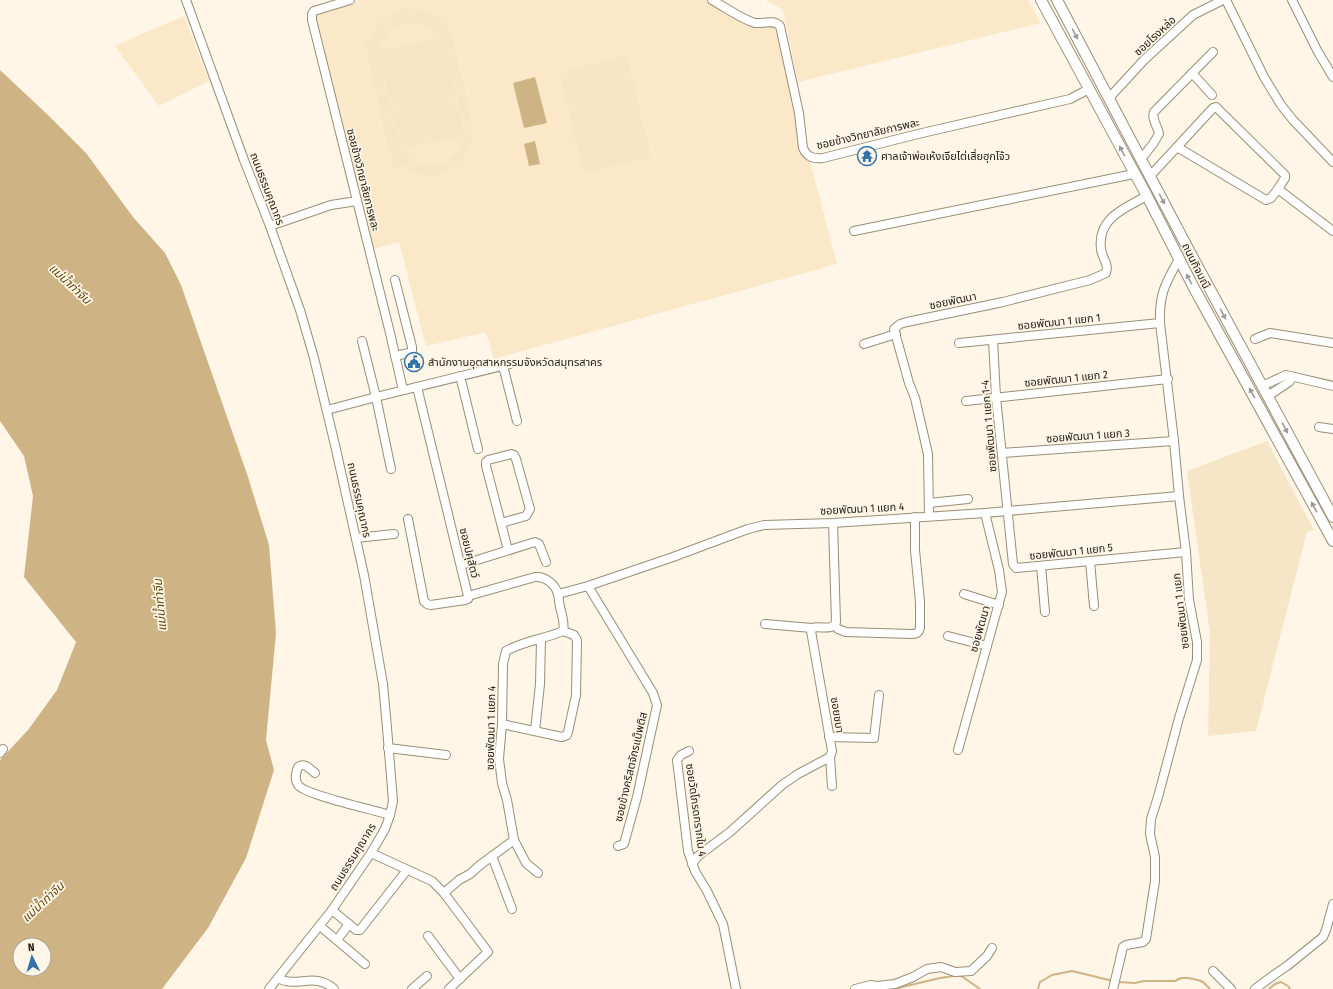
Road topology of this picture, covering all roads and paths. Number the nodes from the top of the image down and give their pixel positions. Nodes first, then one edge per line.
1 (186, 0) edge
2 (350, 0) edge
3 (712, 0) edge
4 (1041, 0) edge
5 (1057, 0) edge
6 (1224, 0) edge
7 (1292, 0) edge
8 (1213, 52) dead end
9 (1192, 73) junction
10 (1333, 77) edge
11 (1085, 92) junction
12 (1212, 95) dead end
13 (1109, 98) junction
14 (1177, 147) junction
15 (1141, 159) junction
16 (1333, 162) edge
17 (1134, 174) junction
18 (1150, 176) junction
19 (1278, 189) junction
20 (1147, 196) junction
21 (356, 201) junction
22 (270, 226) junction
23 (854, 231) dead end
24 (1333, 231) edge
25 (1179, 259) junction
26 (395, 280) dead end
27 (1160, 323) junction
28 (896, 334) junction
29 (1255, 339) dead end
30 (993, 340) junction
31 (362, 341) dead end
32 (959, 343) dead end
33 (1333, 343) edge
34 (864, 344) dead end
35 (395, 356) junction
36 (460, 376) junction
37 (1292, 377) junction
38 (1168, 379) junction
39 (1262, 386) junction
40 (1333, 386) edge
41 (416, 387) junction
42 (403, 390) junction
43 (1268, 396) junction
44 (376, 397) junction
45 (996, 397) junction
46 (966, 401) dead end
47 (327, 410) junction
48 (516, 421) dead end
49 (1319, 427) dead end
50 (1333, 429) edge
51 (1174, 441) junction
52 (478, 449) dead end
53 (1002, 453) junction
54 (391, 469) dead end
55 (1179, 496) junction
56 (968, 499) dead end
57 (929, 503) junction
58 (1008, 511) junction
59 (985, 513) junction
60 (929, 516) junction
61 (915, 517) junction
62 (1333, 517) edge
63 (408, 519) dead end
64 (833, 522) junction
65 (501, 523) junction
66 (394, 534) dead end
67 (356, 538) junction
68 (1333, 541) edge
69 (508, 550) junction
70 (1186, 552) junction
71 (1090, 561) junction
72 (546, 562) dead end
73 (461, 565) junction
74 (1041, 566) junction
75 (588, 586) junction
76 (558, 594) junction
77 (964, 594) dead end
78 (468, 596) junction
79 (999, 605) junction
80 (1094, 606) dead end
81 (1045, 612) dead end
82 (764, 624) dead end
83 (835, 626) junction
84 (812, 628) junction
85 (563, 631) junction
86 (948, 636) dead end
87 (541, 639) junction
88 (987, 646) junction
89 (879, 695) dead end
90 (502, 724) junction
91 (535, 731) junction
92 (829, 737) junction
93 (388, 748) junction
94 (958, 750) dead end
95 (689, 751) dead end
96 (446, 755) dead end
97 (830, 757) junction
98 (315, 773) dead end
99 (832, 786) dead end
100 (390, 814) junction
101 (514, 840) junction
102 (618, 846) dead end
103 (371, 853) junction
104 (492, 856) junction
105 (692, 863) junction
106 (407, 870) junction
107 (538, 873) dead end
108 (444, 893) junction
109 (1333, 904) edge
110 (512, 909) dead end
111 (332, 910) junction
112 (349, 924) junction
113 (320, 926) junction
114 (428, 936) dead end
115 (337, 940) junction
116 (992, 948) dead end
117 (365, 964) dead end
118 (1213, 971) dead end
119 (427, 976) dead end
120 (278, 978) junction
121 (460, 979) junction
122 (269, 989) edge
123 (334, 989) edge
124 (412, 989) edge
125 (449, 989) edge
126 (736, 989) edge
127 (855, 989) edge
128 (1113, 989) edge
129 (1231, 989) edge
130 (1255, 989) edge

1 - 22 street, ถนนธรรมคุณากร
2 - 21 street, ซอยข้างวิทยาลัยการพละ
3 - 11 street, ซอยข้างวิทยาลัยการพละ
4 - 11 main road, ถนนกิจมณี
5 -> 13 main road, ถนนกิจมณี
6 - 13 street, ซอยโรงหล่อ
6 - 16 street
7 - 10 street
8 - 9 street
9 - 12 street
9 - 15 street
17 -> 11 main road, ถนนกิจมณี
13 - 15 main road, ถนนกิจมณี
14 - 18 street
14 - 19 street
14 - 19 street
15 - 18 main road, ถนนกิจมณี
17 - 20 main road, ถนนกิจมณี
17 - 23 street
18 -> 39 main road, ถนนกิจมณี
19 - 24 street
20 - 25 main road, ถนนกิจมณี
20 - 28 street, ซอยพัฒนา
21 - 22 street
21 - 35 street, ซอยข้างวิทยาลัยการพละ
22 - 47 street, ถนนธรรมคุณากร
25 - 27 street, ซอยพัฒนา 1 แยก
68 -> 25 main road, ถนนกิจมณี
26 - 35 street
27 - 30 street, ซอยพัฒนา 1 แยก 1
27 - 38 street, ซอยพัฒนา 1 แยก
28 - 34 street
28 - 57 street
29 - 33 street
30 - 32 street, ซอยพัฒนา 1 แยก 1
30 - 45 street, ซอยพัฒนา 1 แยก 1-4
31 - 44 street
35 - 42 street, ซอยข้างวิทยาลัยการพละ
36 - 41 street
36 - 48 street
36 - 52 street
37 - 39 street
37 - 40 street
37 - 43 street
38 - 45 street, ซอยพัฒนา 1 แยก 2
38 - 51 street, ซอยพัฒนา 1 แยก
39 - 43 main road, ถนนกิจมณี
41 - 42 street
41 - 73 street, ซอยปศุสัตว์
42 - 44 street
43 -> 62 main road, ถนนกิจมณี
44 - 47 street
44 - 54 street
45 - 46 street, ซอยพัฒนา 1 แยก 2
45 - 53 street, ซอยพัฒนา 1 แยก 1-4
47 - 67 street, ถนนธรรมคุณากร
49 - 50 street
51 - 53 street, ซอยพัฒนา 1 แยก 3
51 - 55 street, ซอยพัฒนา 1 แยก
53 - 58 street, ซอยพัฒนา 1 แยก 1-4
55 - 58 street, ซอยพัฒนา 1 แยก 4
55 - 70 street, ซอยพัฒนา 1 แยก
56 - 57 street
57 - 60 street
58 - 59 street, ซอยพัฒนา 1 แยก 4
58 - 74 street, ซอยพัฒนา 1 แยก 5
59 - 60 street, ซอยพัฒนา 1 แยก 4
59 - 79 street, ซอยพัฒนา
60 - 61 street, ซอยพัฒนา 1 แยก 4
61 - 64 street, ซอยพัฒนา 1 แยก 4
61 - 83 street
63 - 78 street, ซอยปศุสัตว์
64 - 75 street, ซอยพัฒนา 1 แยก 4
64 - 83 street
65 - 65 street
65 - 69 street
66 - 67 street
67 - 93 street, ถนนธรรมคุณากร
69 - 72 street
69 - 73 street
70 - 71 street, ซอยพัฒนา 1 แยก 5
70 - 128 street, ซอยพัฒนา 1 แยก
71 - 74 street, ซอยพัฒนา 1 แยก 5
71 - 80 street
73 - 78 street, ซอยปศุสัตว์
74 - 81 street
75 - 76 street, ซอยพัฒนา 1 แยก 4
75 - 102 street, ซอยข้างคริสตจักรแบ็พติส
76 - 78 street
76 - 85 street
77 - 79 street
79 - 88 street, ซอยพัฒนา
82 - 84 street
83 - 84 street
84 - 92 street, ซอยชบา
85 - 87 street, ซอยพัฒนา 1 แยก 4
85 - 91 street
86 - 88 street
87 - 90 street, ซอยพัฒนา 1 แยก 4
87 - 91 street
88 - 94 street, ซอยพัฒนา
89 - 92 street
90 - 91 street
90 - 101 street, ซอยพัฒนา 1 แยก 4
92 - 97 street, ซอยชบา
93 - 96 street
93 - 100 street, ถนนธรรมคุณากร
95 - 105 street, ซอยวัดโกรดกรากใน 4
97 - 99 street, ซอยชบา
97 - 105 street
98 - 100 street
100 - 103 street, ถนนธรรมคุณากร
101 - 104 street
101 - 107 street, ซอยพัฒนา 1 แยก 4
103 - 106 street
103 - 111 street, ถนนธรรมคุณากร
104 - 108 street
104 - 110 street
105 - 126 street, ซอยวัดโกรดกรากใน 4
106 - 108 street
106 - 112 street
108 - 121 street
109 - 130 street
111 - 112 street
111 - 113 street, ถนนธรรมคุณากร
112 - 115 street
113 - 115 street
113 - 120 street, ถนนธรรมคุณากร
114 - 121 street
115 - 117 street
116 - 127 street
118 - 129 street
119 - 124 street
120 - 122 street, ถนนธรรมคุณากร
120 - 123 street
121 - 125 street

